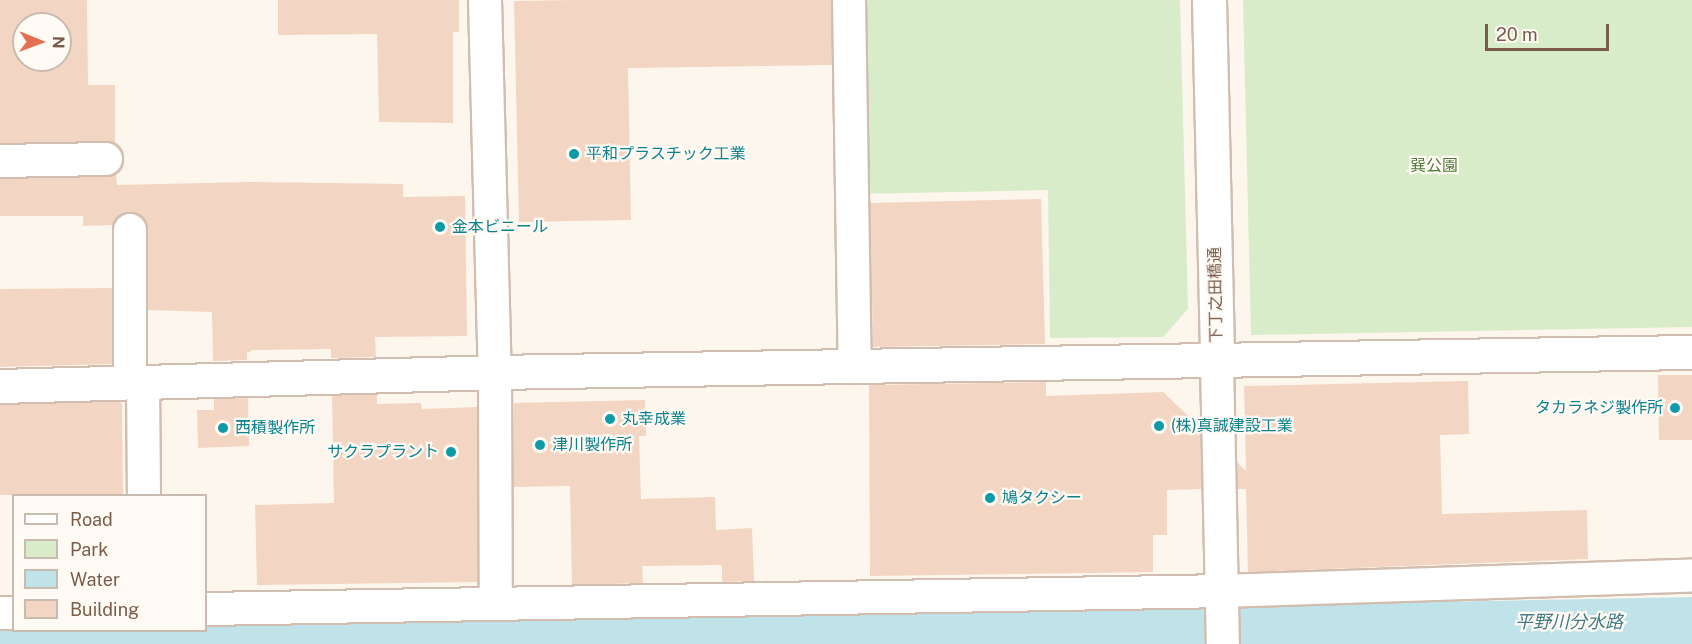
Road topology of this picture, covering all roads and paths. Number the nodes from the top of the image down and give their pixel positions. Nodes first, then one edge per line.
1 (485, 0) edge
2 (849, 0) edge
3 (1209, 0) edge
4 (106, 159) dead end
5 (0, 161) edge
6 (130, 230) dead end
7 (1692, 352) edge
8 (1217, 363) junction
9 (855, 367) junction
10 (495, 372) junction
11 (137, 382) junction
12 (0, 386) edge
13 (144, 494) edge
14 (1692, 575) edge
15 (1222, 591) junction
16 (496, 603) junction
17 (207, 609) edge
18 (1222, 644) edge

1 - 10 street
2 - 9 street
3 - 8 street, 下丁之田橋通
4 - 5 street
6 - 11 street
7 - 8 street
8 - 9 street
8 - 15 street, 下丁之田橋通
9 - 10 street
10 - 11 street
10 - 16 street
11 - 12 street
11 - 13 street
14 - 15 street
15 - 16 street
15 - 18 street, 下丁之田橋通
16 - 17 street

